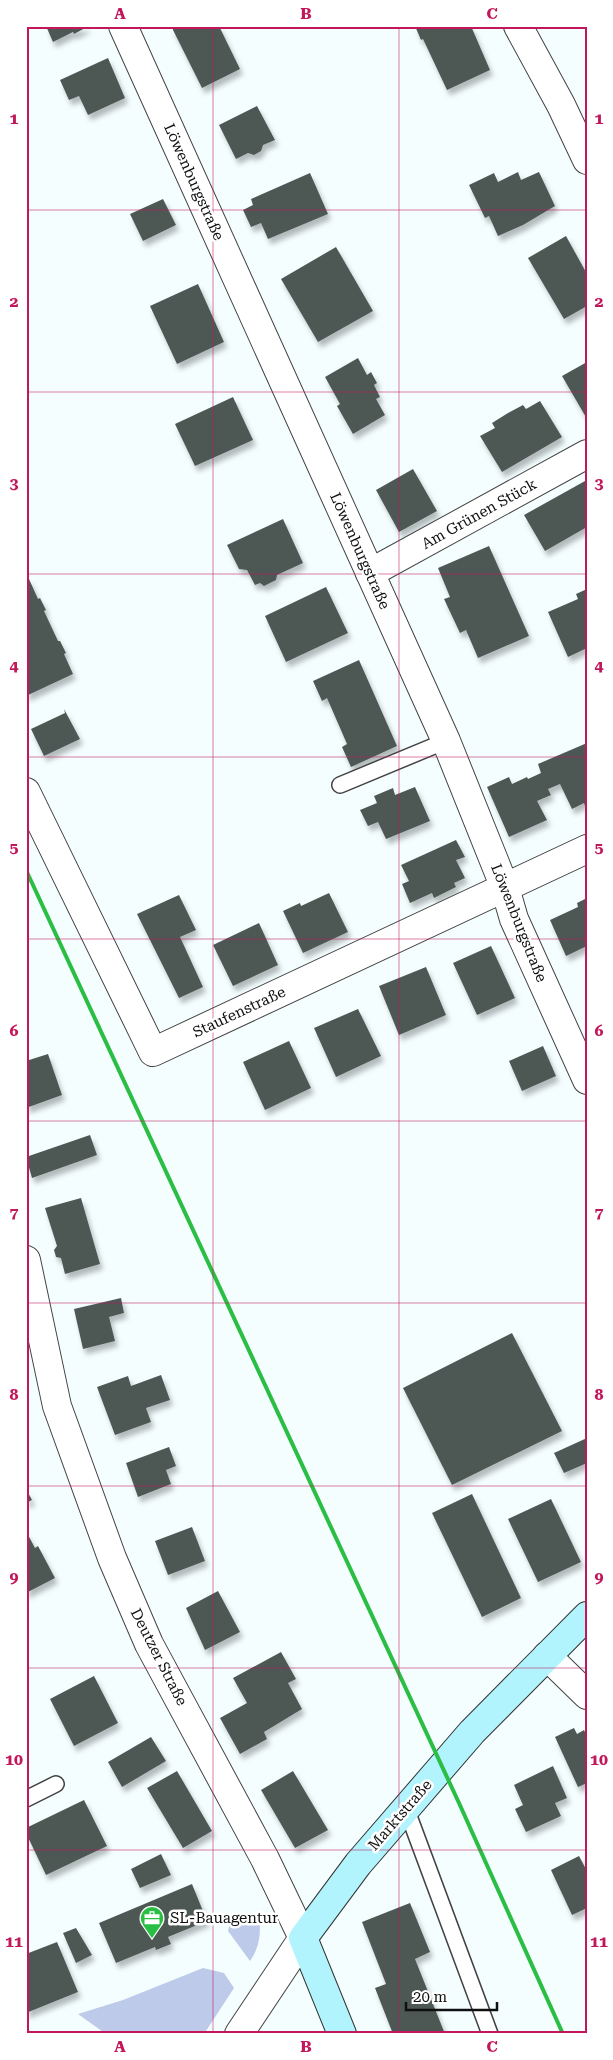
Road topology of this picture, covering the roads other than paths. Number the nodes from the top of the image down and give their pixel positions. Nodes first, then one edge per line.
1 (123, 26) edge
2 (518, 26) edge
3 (587, 160) edge
4 (587, 454) edge
5 (370, 573) junction
6 (446, 741) junction
7 (340, 785) dead end
8 (26, 792) edge
9 (587, 849) edge
10 (505, 888) junction
11 (587, 1080) edge
12 (26, 1260) edge
13 (587, 1616) edge
14 (547, 1656) junction
15 (587, 1695) edge
16 (56, 1784) dead end
17 (26, 1799) edge
18 (406, 1808) junction
19 (303, 1938) junction
20 (238, 2034) edge
21 (342, 2034) edge
22 (490, 2034) edge

1 - 5 street, Löwenburgstraße
2 - 3 street
4 - 5 street, Am Grünen Stück
5 - 6 street, Löwenburgstraße
6 - 7 lane
6 - 10 street, Löwenburgstraße
8 - 10 street, Staufenstraße
9 - 10 street, Staufenstraße
10 - 11 street, Löwenburgstraße
12 - 19 street, Deutzer Straße
13 - 14 main road, Marktstraße
14 - 15 street
14 - 18 main road, Marktstraße
16 - 17 lane
18 - 19 main road, Marktstraße
18 - 22 lane
19 - 20 street, Marktstraße
19 - 21 main road, Deutzer Straße

